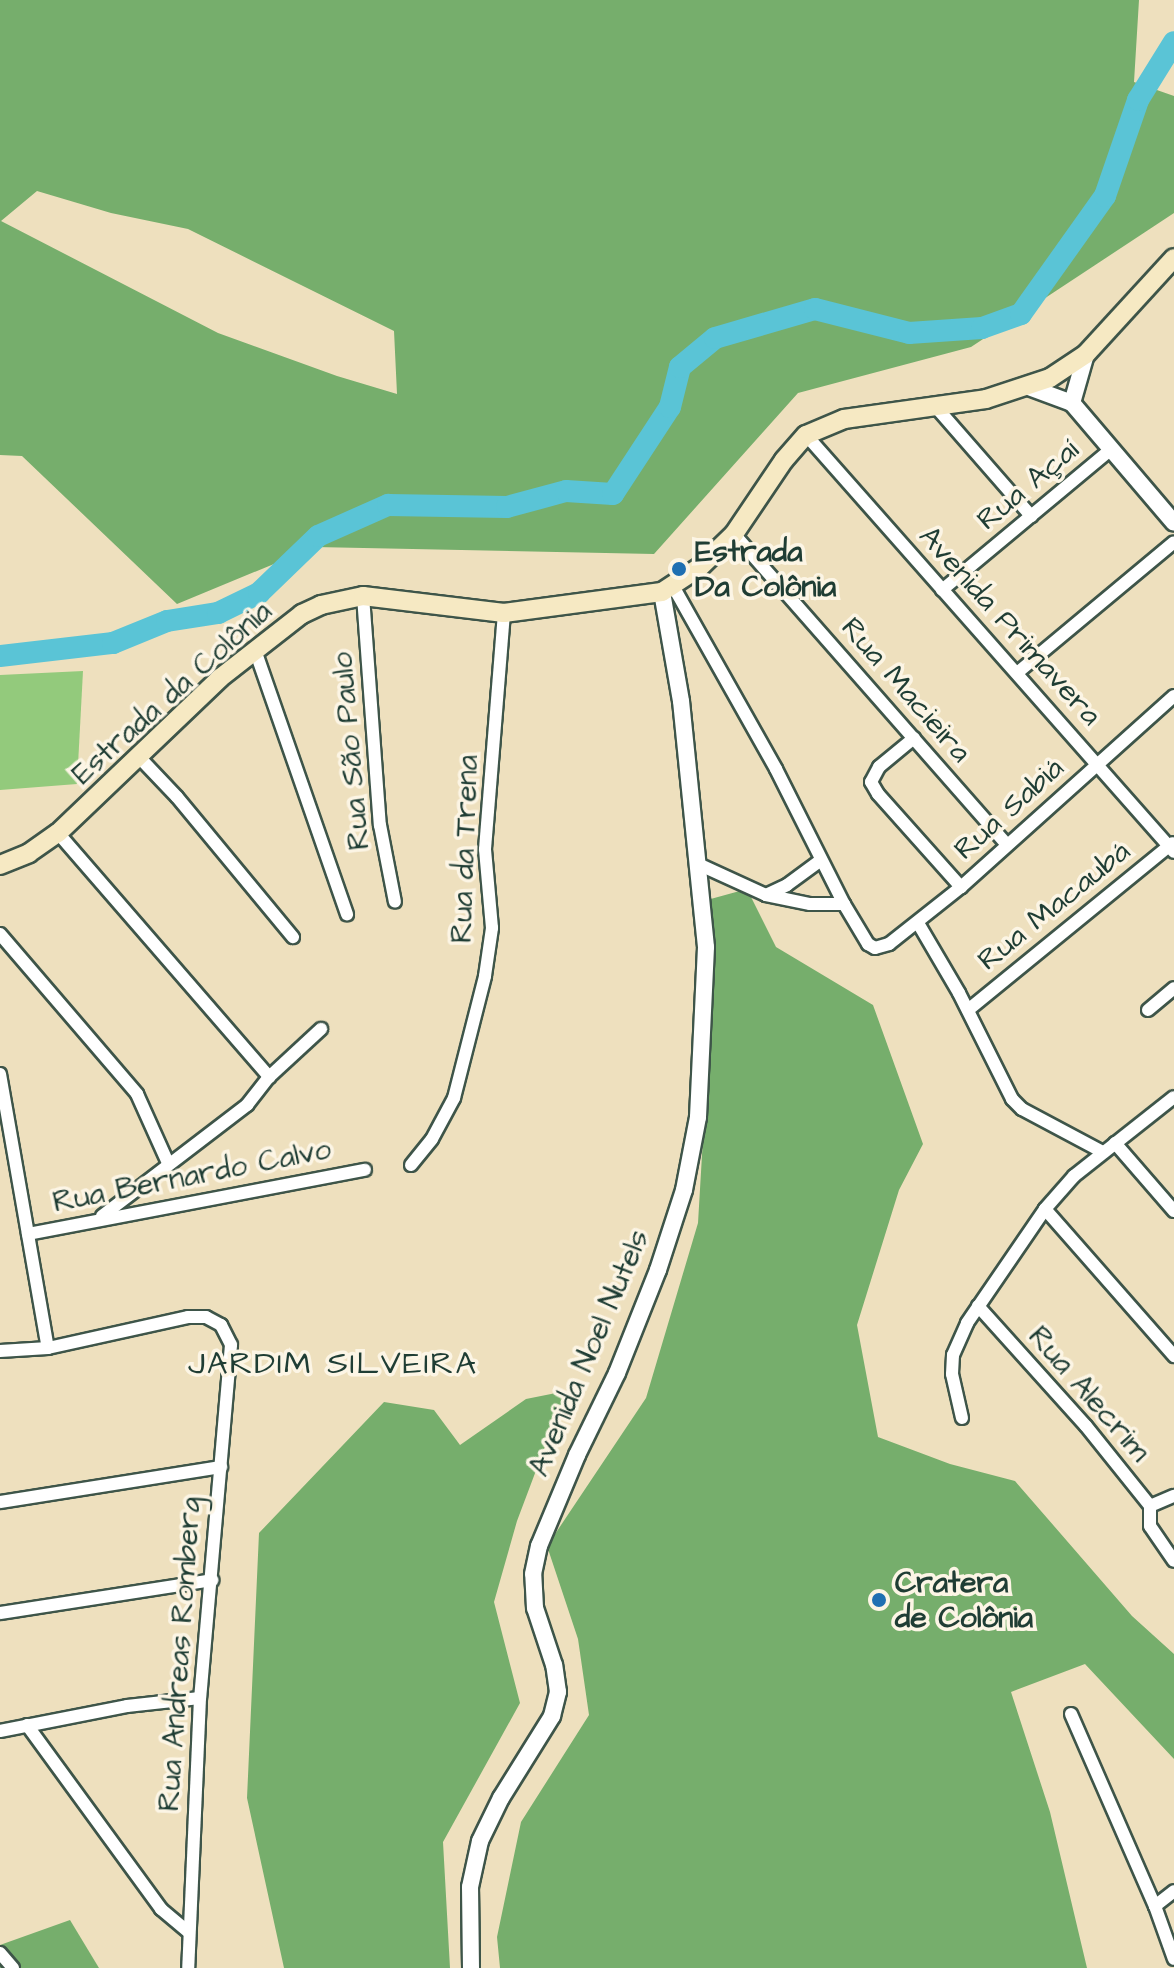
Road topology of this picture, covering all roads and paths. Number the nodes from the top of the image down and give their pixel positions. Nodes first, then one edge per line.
1 (1174, 258) edge
2 (1086, 354) junction
3 (1026, 386) junction
4 (1072, 403) junction
5 (936, 407) junction
6 (806, 435) junction
7 (1110, 450) junction
8 (1031, 516) junction
9 (1174, 523) edge
10 (734, 534) junction
11 (1174, 542) edge
12 (668, 589) junction
13 (942, 590) junction
14 (363, 596) junction
15 (504, 613) junction
16 (255, 650) junction
17 (1017, 673) junction
18 (1174, 696) edge
19 (914, 738) junction
20 (139, 757) junction
21 (1097, 764) junction
22 (58, 833) junction
23 (1006, 844) junction
24 (1172, 846) edge
25 (821, 860) junction
26 (698, 864) junction
27 (0, 865) edge
28 (961, 887) junction
29 (766, 895) junction
30 (395, 902) dead end
31 (844, 904) junction
32 (347, 914) dead end
33 (918, 923) junction
34 (0, 934) edge
35 (293, 937) dead end
36 (1174, 988) edge
37 (968, 1010) junction
38 (1148, 1010) dead end
39 (321, 1029) dead end
40 (0, 1074) edge
41 (269, 1077) junction
42 (1174, 1097) edge
43 (1115, 1143) junction
44 (1103, 1152) junction
45 (168, 1163) junction
46 (411, 1165) dead end
47 (365, 1170) dead end
48 (1045, 1209) junction
49 (1174, 1211) edge
50 (99, 1218) junction
51 (28, 1234) junction
52 (978, 1306) junction
53 (48, 1348) junction
54 (0, 1351) edge
55 (1174, 1356) edge
56 (962, 1418) dead end
57 (221, 1467) junction
58 (1174, 1496) edge
59 (0, 1502) edge
60 (1150, 1506) junction
61 (1174, 1561) edge
62 (212, 1580) junction
63 (0, 1613) edge
64 (200, 1698) junction
65 (1071, 1714) dead end
66 (27, 1725) junction
67 (0, 1731) edge
68 (1174, 1891) edge
69 (1155, 1906) junction
70 (188, 1932) junction
71 (0, 1953) edge
72 (1174, 1959) edge
73 (13, 1968) edge
74 (188, 1968) edge
75 (471, 1968) edge

1 - 2 main road, Estrada da Colônia
2 - 3 main road, Estrada da Colônia
2 - 4 street
3 - 4 street
3 - 5 main road, Estrada da Colônia
4 - 7 street
5 - 6 main road, Estrada da Colônia
5 - 8 street
6 - 10 main road, Estrada da Colônia
6 - 13 street, Avenida Primavera
7 - 8 street, Rua Açaí
7 - 9 street
8 - 13 street, Rua Açaí
10 - 12 main road, Estrada da Colônia
10 - 19 street, Rua Macieira
11 - 17 street
12 - 15 main road, Estrada da Colônia
12 - 25 street
12 - 26 street, Avenida Noel Nutels
13 - 17 street, Avenida Primavera
14 - 15 main road, Estrada da Colônia
14 - 16 main road, Estrada da Colônia
14 - 30 street, Rua São Paulo
15 - 46 street, Rua da Trena
16 - 20 main road, Estrada da Colônia
16 - 32 street
17 - 21 street, Avenida Primavera
18 - 21 street, Rua Sabiá
19 - 23 street, Rua Macieira
19 - 28 street
20 - 22 main road, Estrada da Colônia
20 - 35 street
21 - 23 street, Rua Sabiá
21 - 24 street, Avenida Primavera
22 - 27 main road, Estrada da Colônia
22 - 41 street
23 - 28 street, Rua Sabiá
24 - 37 street, Rua Macaubá
25 - 29 street
25 - 31 street
26 - 29 street
26 - 75 street, Avenida Noel Nutels
28 - 33 street, Rua Sabiá
29 - 31 street
31 - 33 street, Rua Sabiá
33 - 37 street
34 - 45 street
36 - 38 street
37 - 44 street
39 - 41 street
40 - 51 street
41 - 45 street
42 - 43 street
43 - 44 street
43 - 49 street
44 - 48 street
45 - 50 street
47 - 50 street, Rua Bernardo Calvo
48 - 52 street
48 - 55 street
50 - 51 street, Rua Bernardo Calvo
51 - 53 street
52 - 56 street
52 - 60 street, Rua Alecrim
53 - 54 street
53 - 57 street, Rua Andreas Romberg
57 - 59 street
57 - 62 street, Rua Andreas Romberg
58 - 60 street
60 - 61 street, Rua Alecrim
62 - 63 street
62 - 64 street, Rua Andreas Romberg
64 - 66 street
64 - 70 street, Rua Andreas Romberg
65 - 69 street
66 - 67 street
66 - 70 street
68 - 69 street
69 - 72 street
70 - 74 street, Rua Andreas Romberg
71 - 73 street

